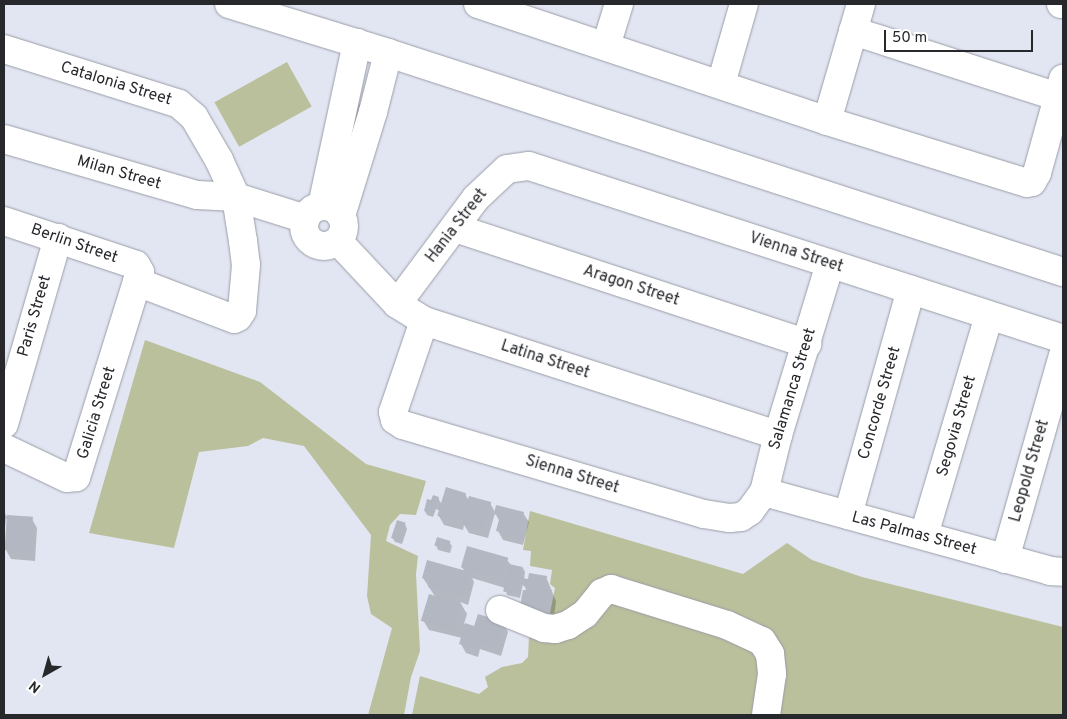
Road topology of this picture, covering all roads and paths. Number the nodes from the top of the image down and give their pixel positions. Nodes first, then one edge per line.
1 (229, 4) edge
2 (619, 4) edge
3 (744, 4) edge
4 (860, 4) edge
5 (490, 6) edge
6 (853, 31) junction
7 (357, 43) junction
8 (606, 46) junction
9 (4, 49) edge
10 (388, 53) junction
11 (349, 80) junction
12 (721, 84) junction
13 (379, 88) junction
14 (1061, 88) edge
15 (827, 120) junction
16 (340, 127) junction
17 (366, 133) junction
18 (4, 139) edge
19 (528, 166) joint
20 (236, 197) junction
21 (4, 221) edge
22 (327, 221) junction
23 (455, 228) junction
24 (58, 238) junction
25 (830, 264) junction
26 (1063, 272) edge
27 (139, 277) junction
28 (911, 290) junction
29 (397, 304) junction
30 (989, 316) junction
31 (238, 317) joint
32 (424, 321) junction
33 (1063, 339) edge
34 (807, 344) junction
35 (1063, 355) edge
36 (4, 424) edge
37 (778, 435) junction
38 (4, 448) edge
39 (757, 502) junction
40 (848, 516) junction
41 (924, 535) junction
42 (1004, 559) junction
43 (1063, 572) edge
44 (500, 610) dead end
45 (766, 715) edge

1 - 7 street
2 - 8 street
3 - 12 street
4 - 6 street
5 - 8 street
6 - 14 street
6 - 15 street
7 - 10 street
7 - 11 street
8 - 12 street
9 - 20 street, Catalonia Street
10 - 13 street
10 - 26 street
11 - 13 street
11 - 16 street
12 - 15 street
13 - 17 street
14 - 15 street
16 - 17 street
16 - 22 street
17 - 22 street
18 - 20 street, Milan Street
19 - 23 street, Hania Street
19 - 25 street, Vienna Street
20 - 22 street, Milan Street
20 - 31 street, Catalonia Street
21 - 24 street, Berlin Street
22 - 29 street, Latina Street
23 - 29 street, Hania Street
23 - 34 street, Aragon Street
24 - 27 street, Berlin Street
24 - 36 street, Paris Street
25 - 28 street, Vienna Street
25 - 34 street, Salamanca Street
27 - 31 street, Berlin Street
27 - 38 street, Galicia Street
28 - 30 street, Vienna Street
28 - 40 street, Concorde Street
29 - 32 street, Latina Street
30 - 33 street, Vienna Street
30 - 41 street, Segovia Street
32 - 37 street, Latina Street
32 - 39 street, Sienna Street
34 - 37 street, Salamanca Street
35 - 42 street, Leopold Street
37 - 39 street, Salamanca Street
39 - 40 street, Las Palmas Street
40 - 41 street, Las Palmas Street
41 - 42 street, Las Palmas Street
42 - 43 street, Las Palmas Street
44 - 45 street

